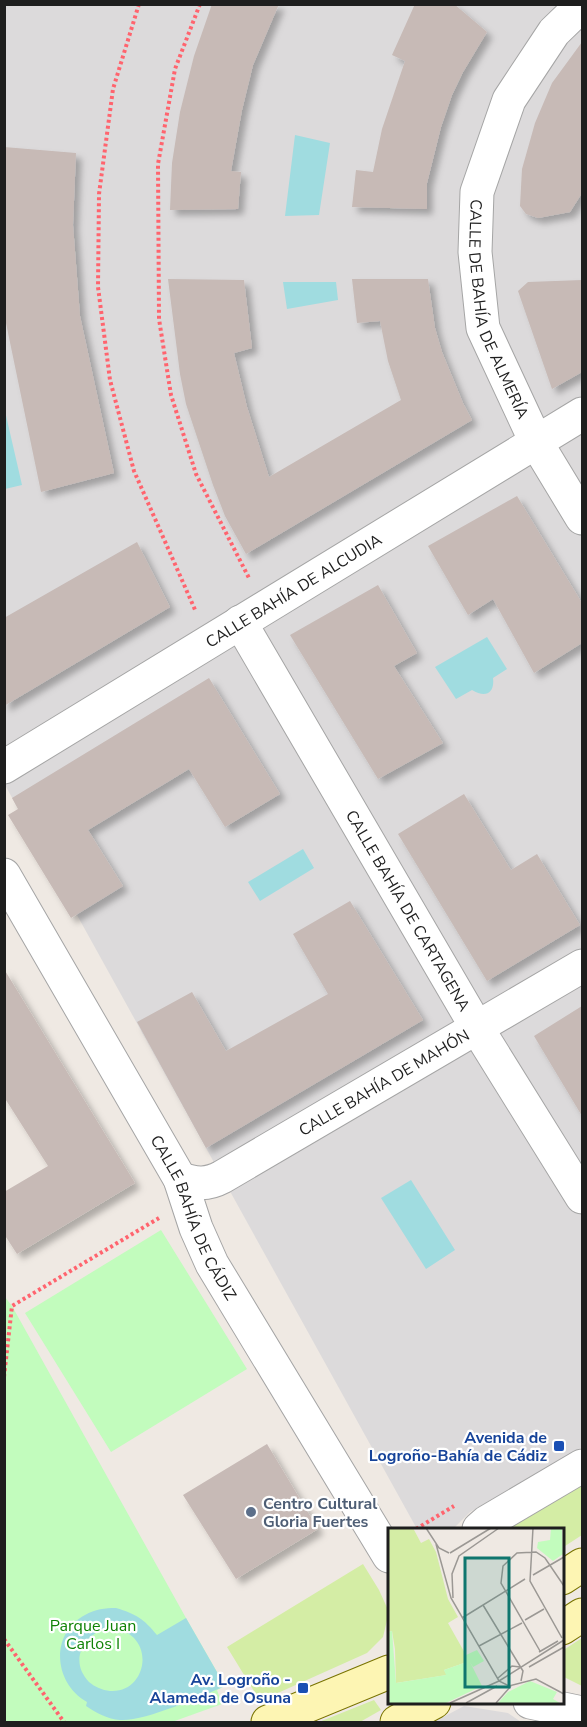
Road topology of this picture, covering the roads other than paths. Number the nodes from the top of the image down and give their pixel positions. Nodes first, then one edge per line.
1 (582, 5) edge
2 (582, 414) edge
3 (536, 442) junction
4 (582, 518) edge
5 (240, 622) junction
6 (4, 767) edge
7 (4, 875) edge
8 (582, 966) edge
9 (477, 1028) junction
10 (184, 1190) junction
11 (582, 1197) edge
12 (582, 1466) edge
13 (481, 1528) edge
14 (388, 1554) edge
15 (582, 1565) edge
16 (563, 1577) edge
17 (582, 1615) edge
18 (563, 1627) edge
19 (388, 1672) edge
20 (430, 1703) edge
21 (539, 1703) edge
22 (582, 1713) edge
23 (268, 1722) edge
24 (397, 1722) edge

1 - 3 street, CALLE DE BAHÍA DE ALMERÍA
2 - 3 street, CALLE BAHÍA DE ALCUDIA
3 - 4 street, CALLE DE BAHÍA DE ALMERÍA
3 - 5 street, CALLE BAHÍA DE ALCUDIA
5 - 6 street, CALLE BAHÍA DE ALCUDIA
5 - 9 street, CALLE BAHÍA DE CARTAGENA
7 - 10 street, CALLE BAHÍA DE CÁDIZ
8 - 9 street, CALLE BAHÍA DE MAHÓN
9 - 10 street, CALLE BAHÍA DE MAHÓN
9 - 11 street, CALLE BAHÍA DE CARTAGENA
10 - 14 street, CALLE BAHÍA DE CÁDIZ
12 - 13 street
15 - 16 main road
17 - 18 main road
19 - 23 main road
20 - 24 main road
21 - 22 street

